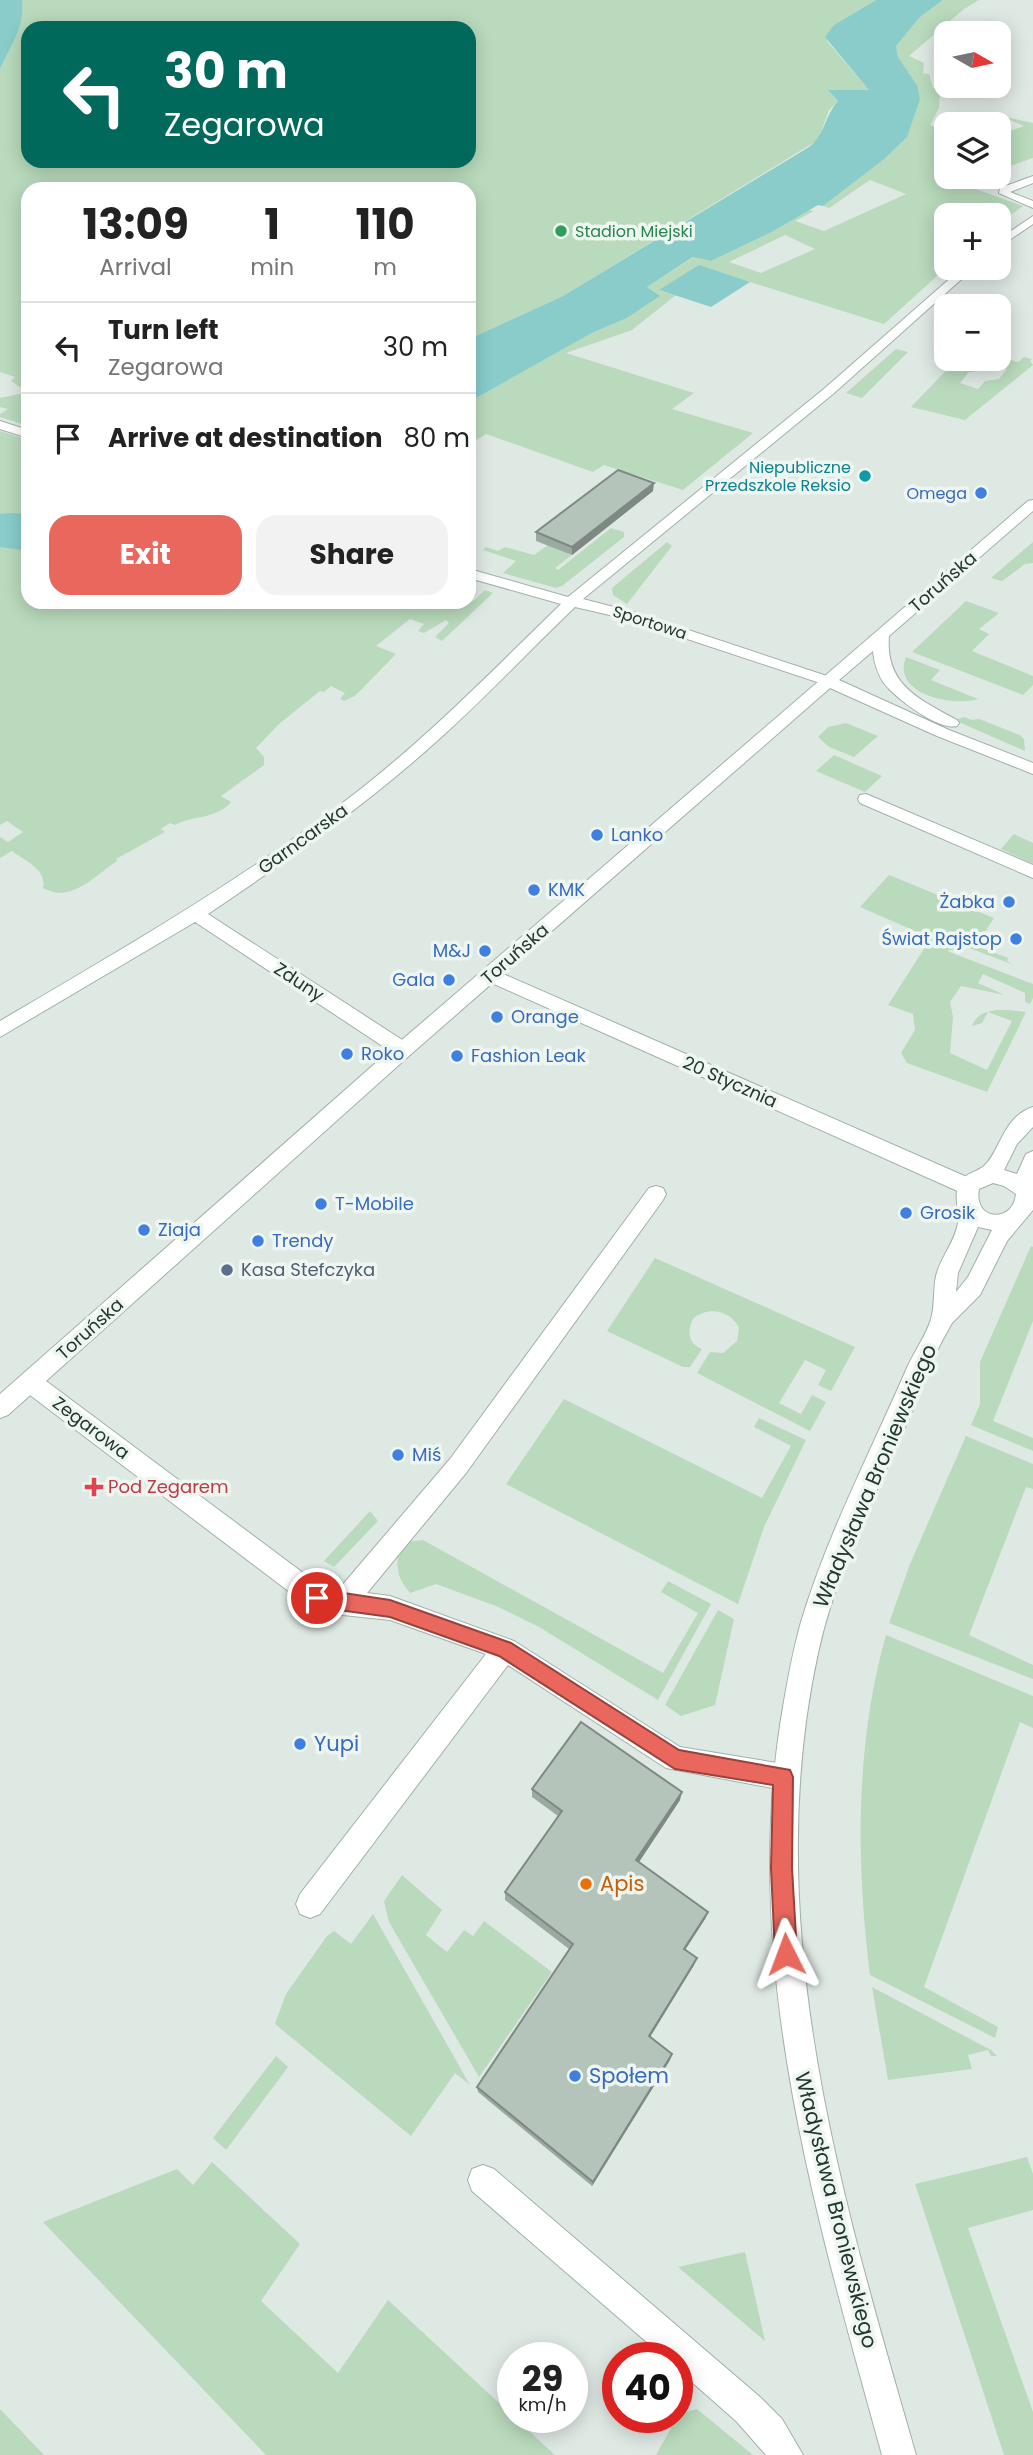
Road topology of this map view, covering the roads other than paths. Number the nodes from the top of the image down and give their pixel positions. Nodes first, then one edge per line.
1 (1033, 179) edge
2 (1033, 205) edge
3 (1033, 219) edge
4 (1011, 235) edge
5 (954, 280) edge
6 (0, 425) edge
7 (21, 432) edge
8 (1033, 503) edge
9 (476, 575) edge
10 (572, 602) junction
11 (882, 635) junction
12 (828, 681) junction
13 (1033, 768) edge
14 (866, 799) dead end
15 (1033, 872) edge
16 (195, 914) junction
17 (492, 975) junction
18 (0, 1030) edge
19 (403, 1051) junction
20 (1033, 1114) edge
21 (1033, 1159) edge
22 (973, 1190) junction
23 (656, 1194) dead end
24 (1024, 1210) edge
25 (942, 1321) junction
26 (30, 1382) junction
27 (0, 1408) edge
28 (343, 1604) junction
29 (505, 1649) junction
30 (783, 1777) junction
31 (310, 1904) dead end
32 (483, 2180) dead end
33 (786, 2455) edge
34 (899, 2455) edge

1 - 2 street
3 - 4 street
5 - 10 street, Garncarska
6 - 7 street
8 - 11 street, Toruńska
9 - 10 street, Sportowa
10 - 12 street, Sportowa
10 - 16 street, Garncarska
11 - 12 street, Toruńska
11 - 13 street
12 - 13 street
12 - 17 street, Toruńska
14 - 15 street
16 - 18 street, Garncarska
16 - 19 street, Zduny
17 - 19 street, Toruńska
17 - 22 street, 20 Stycznia
19 - 26 street, Toruńska
20 - 22 street, Władysława Broniewskiego
21 - 24 street, Władysława Broniewskiego
22 - 24 street
22 - 24 street
22 - 25 street, Władysława Broniewskiego
23 - 28 street
24 - 25 street, Władysława Broniewskiego
25 - 30 street, Władysława Broniewskiego
26 - 27 street, Toruńska
26 - 28 street, Zegarowa
28 - 29 street, Zegarowa
29 - 30 street, Zegarowa
29 - 31 street
30 - 34 street, Władysława Broniewskiego
32 - 33 street

